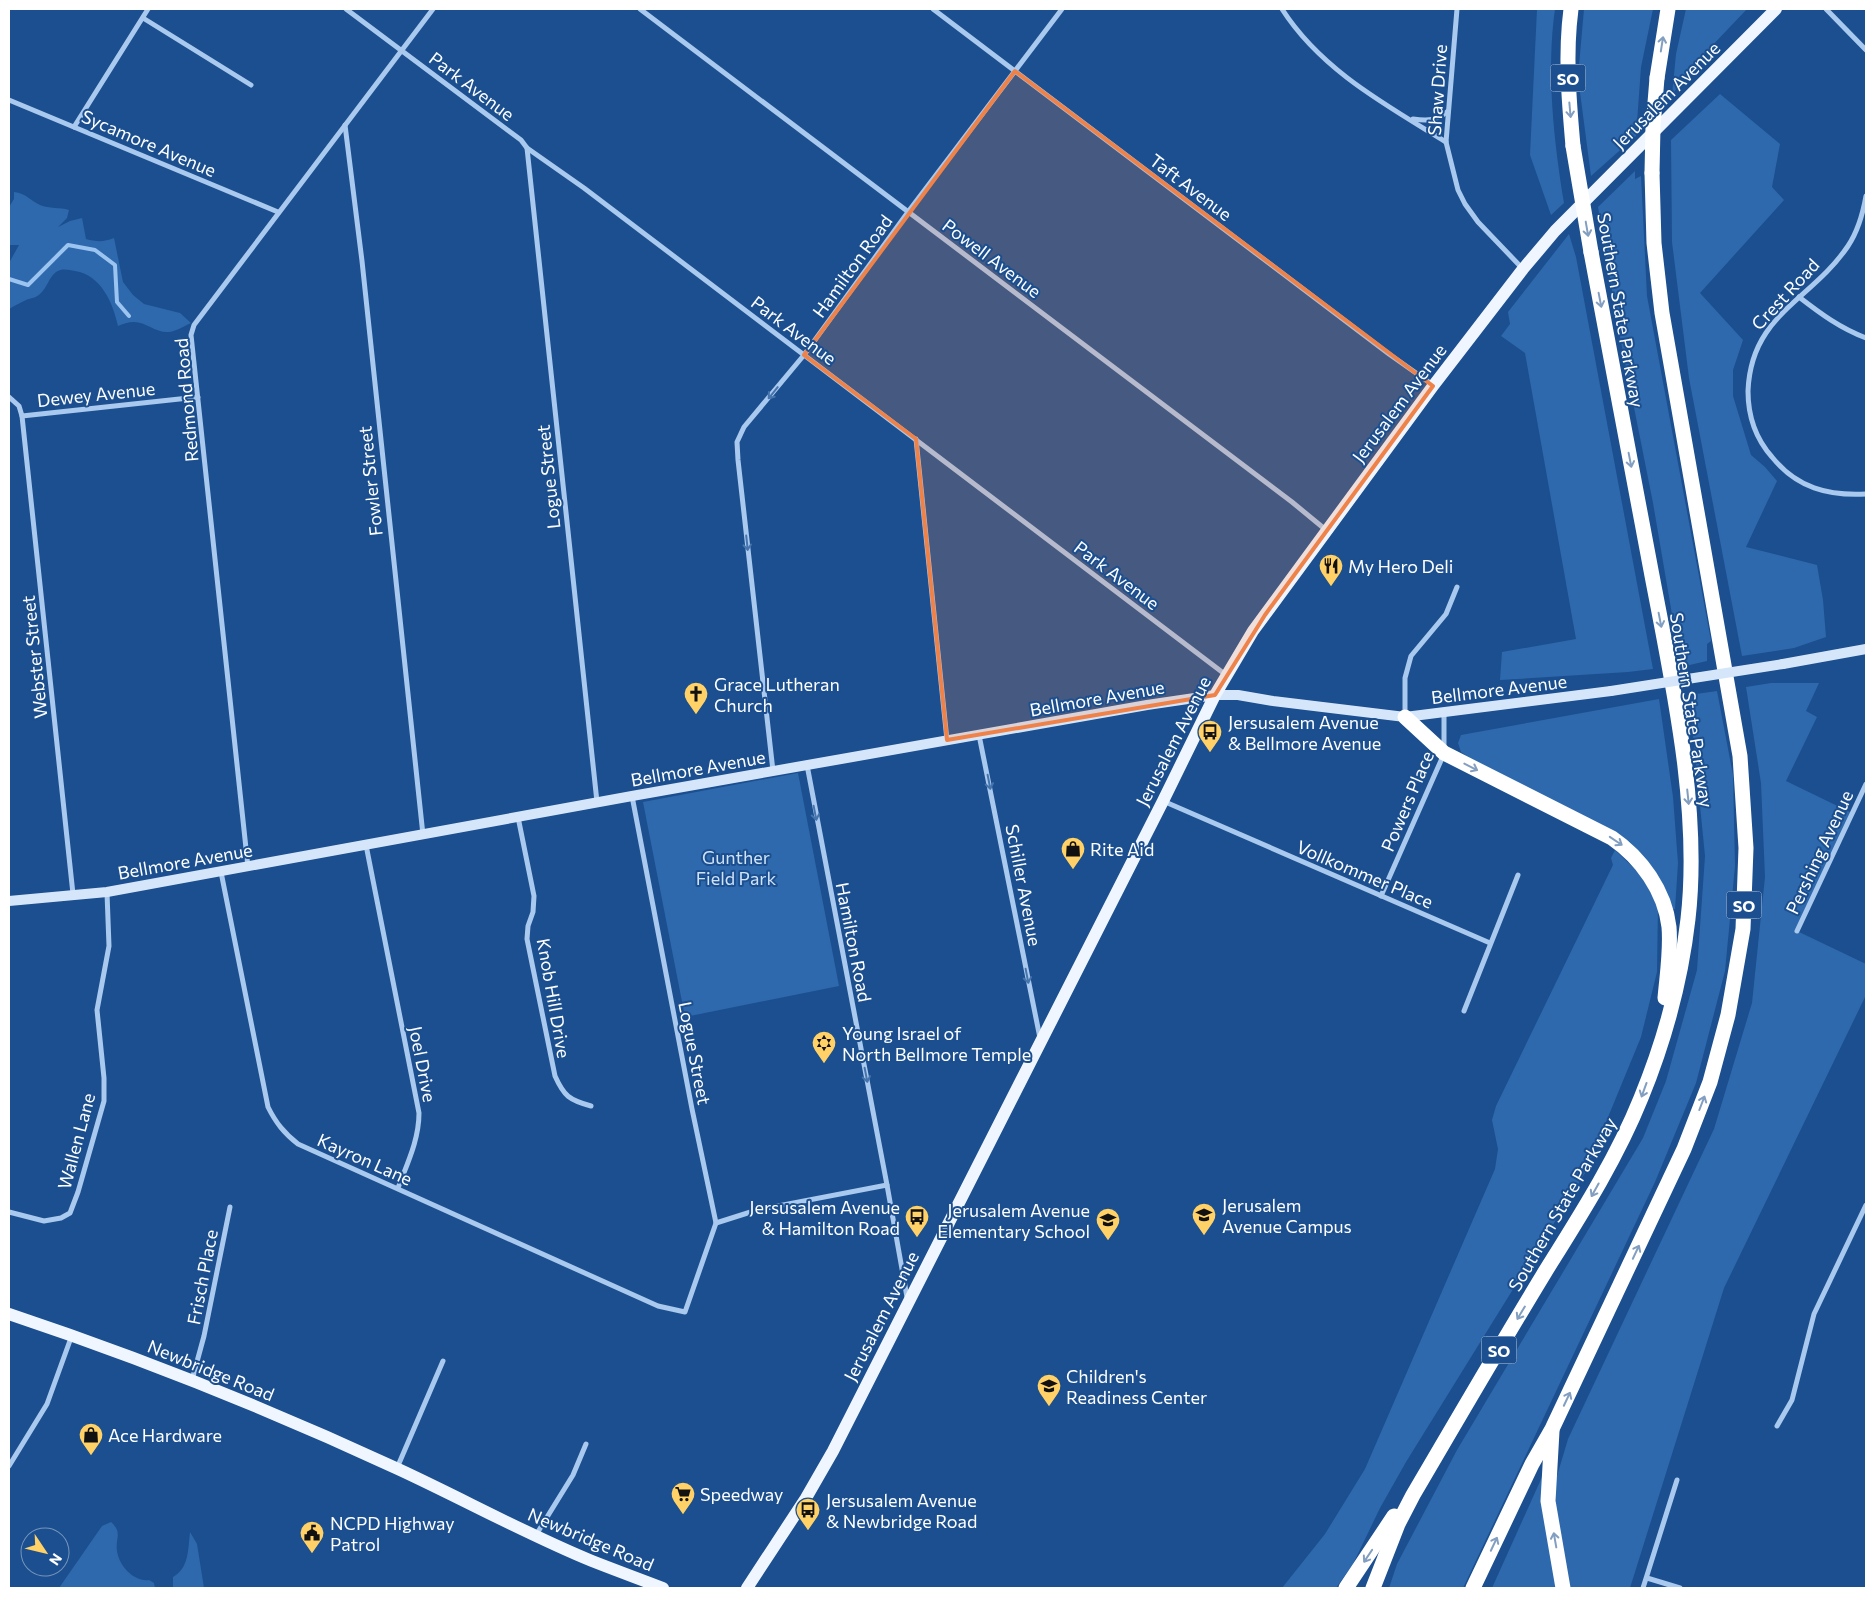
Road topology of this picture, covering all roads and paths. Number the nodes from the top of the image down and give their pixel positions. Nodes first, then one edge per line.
1 (148, 9) edge
2 (346, 9) edge
3 (433, 9) edge
4 (640, 9) edge
5 (933, 9) edge
6 (1062, 9) edge
7 (1282, 9) edge
8 (1457, 9) edge
9 (1571, 9) edge
10 (1668, 9) edge
11 (1776, 9) edge
12 (1826, 9) edge
13 (143, 18) junction
14 (401, 50) junction
15 (1866, 50) edge
16 (1015, 71) junction
17 (251, 84) dead end
18 (9, 100) edge
19 (1449, 111) junction
20 (1410, 119) junction
21 (345, 125) junction
22 (74, 127) junction
23 (1446, 142) junction
24 (527, 148) junction
25 (1866, 196) edge
26 (278, 212) junction
27 (908, 212) junction
28 (1523, 269) junction
29 (1799, 298) junction
30 (1866, 338) edge
31 (804, 355) junction
32 (1433, 386) junction
33 (9, 397) edge
34 (198, 397) junction
35 (22, 416) junction
36 (916, 439) junction
37 (1866, 494) edge
38 (1326, 530) junction
39 (1456, 587) dead end
40 (1866, 649) edge
41 (1226, 675) junction
42 (1215, 695) junction
43 (1444, 713) junction
44 (1405, 717) junction
45 (979, 734) junction
46 (947, 740) junction
47 (1444, 753) junction
48 (806, 765) junction
49 (772, 771) junction
50 (1866, 784) edge
51 (632, 796) junction
52 (1163, 801) junction
53 (597, 802) junction
54 (518, 817) junction
55 (423, 834) junction
56 (366, 845) junction
57 (248, 867) junction
58 (221, 872) junction
59 (1518, 875) dead end
60 (107, 892) junction
61 (73, 894) junction
62 (1382, 896) junction
63 (9, 901) edge
64 (1797, 931) dead end
65 (1490, 943) junction
66 (1464, 1011) dead end
67 (1040, 1042) junction
68 (1661, 1044) junction
69 (590, 1106) dead end
70 (887, 1185) junction
71 (398, 1188) junction
72 (1866, 1205) edge
73 (230, 1207) dead end
74 (9, 1212) edge
75 (716, 1223) junction
76 (908, 1302) junction
77 (9, 1314) edge
78 (72, 1335) junction
79 (444, 1361) dead end
80 (192, 1380) junction
81 (1777, 1426) dead end
82 (1452, 1428) junction
83 (1552, 1429) junction
84 (586, 1444) dead end
85 (9, 1466) edge
86 (397, 1468) junction
87 (1678, 1480) dead end
88 (536, 1535) junction
89 (1647, 1578) junction
90 (662, 1588) edge
91 (747, 1588) edge
92 (1346, 1588) edge
93 (1373, 1588) edge
94 (1473, 1588) edge
95 (1563, 1588) edge
96 (1643, 1588) edge
97 (1680, 1588) edge

1 - 13 street
2 - 14 street, Park Avenue
3 - 14 street, Redmond Road
4 - 27 street, Powell Avenue
5 - 16 street, Taft Avenue
6 - 16 street, Hamilton Road
7 - 20 street
8 - 19 street, Shaw Drive
9 -> 68 highway, Southern State Parkway / SO, bridge
83 -> 10 highway, Southern State Parkway / SO, bridge
11 - 28 main road, Jerusalem Avenue
12 - 15 street
13 - 17 street
13 - 22 street
14 - 21 street, Redmond Road
14 - 24 street, Park Avenue
16 - 27 street, Hamilton Road
16 - 32 street, Taft Avenue
18 - 22 street, Sycamore Avenue
19 - 20 street
19 - 23 street, Shaw Drive
20 - 23 street
21 - 26 street, Redmond Road
21 - 55 street, Fowler Street
22 - 26 street, Sycamore Avenue
23 - 28 street, Shaw Drive
24 - 31 street, Park Avenue
24 - 53 street, Logue Street
25 - 29 street, Crest Road
26 - 34 street, Redmond Road
27 - 31 street, Hamilton Road
27 - 38 street, Powell Avenue
28 - 32 main road, Jerusalem Avenue
29 - 30 street
29 - 37 street, Crest Road
31 - 36 street, Park Avenue
31 -> 49 street, Hamilton Road
32 - 38 main road, Jerusalem Avenue
33 - 35 street, Dewey Avenue
34 - 35 street, Dewey Avenue
34 - 57 street, Redmond Road
35 - 61 street, Webster Street
36 - 41 street, Park Avenue
36 - 46 street
38 - 41 main road, Jerusalem Avenue
39 - 44 street
40 - 43 main road, Bellmore Avenue, bridge
41 - 42 main road, Jerusalem Avenue
42 - 44 main road, Bellmore Avenue
42 - 45 main road, Bellmore Avenue
42 - 52 main road, Jerusalem Avenue
43 - 44 main road, Bellmore Avenue
43 - 47 street, Powers Place
44 - 47 highway
45 - 46 main road, Bellmore Avenue
45 -> 67 street, Schiller Avenue
46 - 48 main road, Bellmore Avenue
47 - 62 street, Powers Place
47 -> 68 highway
48 - 49 main road, Bellmore Avenue
48 -> 70 street, Hamilton Road
49 - 51 main road, Bellmore Avenue
50 - 64 street, Pershing Avenue
51 - 53 main road, Bellmore Avenue
51 - 75 street, Logue Street
52 - 62 street, Vollkommer Place
52 - 67 main road, Jerusalem Avenue
53 - 54 main road, Bellmore Avenue
54 - 55 main road, Bellmore Avenue
54 - 69 street, Knob Hill Drive
55 - 56 main road, Bellmore Avenue
56 - 57 main road, Bellmore Avenue
56 - 71 street, Joel Drive
57 - 58 main road, Bellmore Avenue
58 - 60 main road, Bellmore Avenue
58 - 71 street, Kayron Lane
59 - 65 street
60 - 61 main road, Bellmore Avenue
60 - 74 street, Wallen Lane
61 - 63 main road, Bellmore Avenue
62 - 65 street, Vollkommer Place
65 - 66 street
67 - 76 main road, Jerusalem Avenue
68 -> 82 highway, Southern State Parkway / SO
70 - 75 street
70 - 76 street, Hamilton Road
71 - 75 street, Kayron Lane
72 - 81 street
73 - 80 street, Frisch Place
76 - 91 main road, Jerusalem Avenue
77 - 78 main road, Newbridge Road
78 - 80 main road, Newbridge Road
78 - 85 street
79 - 86 street
80 - 86 main road, Newbridge Road
82 -> 92 highway
82 - 93 highway, Southern State Parkway / SO
94 -> 83 highway, Southern State Parkway / SO
95 -> 83 highway
84 - 88 street
86 - 88 main road, Newbridge Road
87 - 89 street
88 - 90 main road, Newbridge Road
89 - 96 street
89 - 97 street

